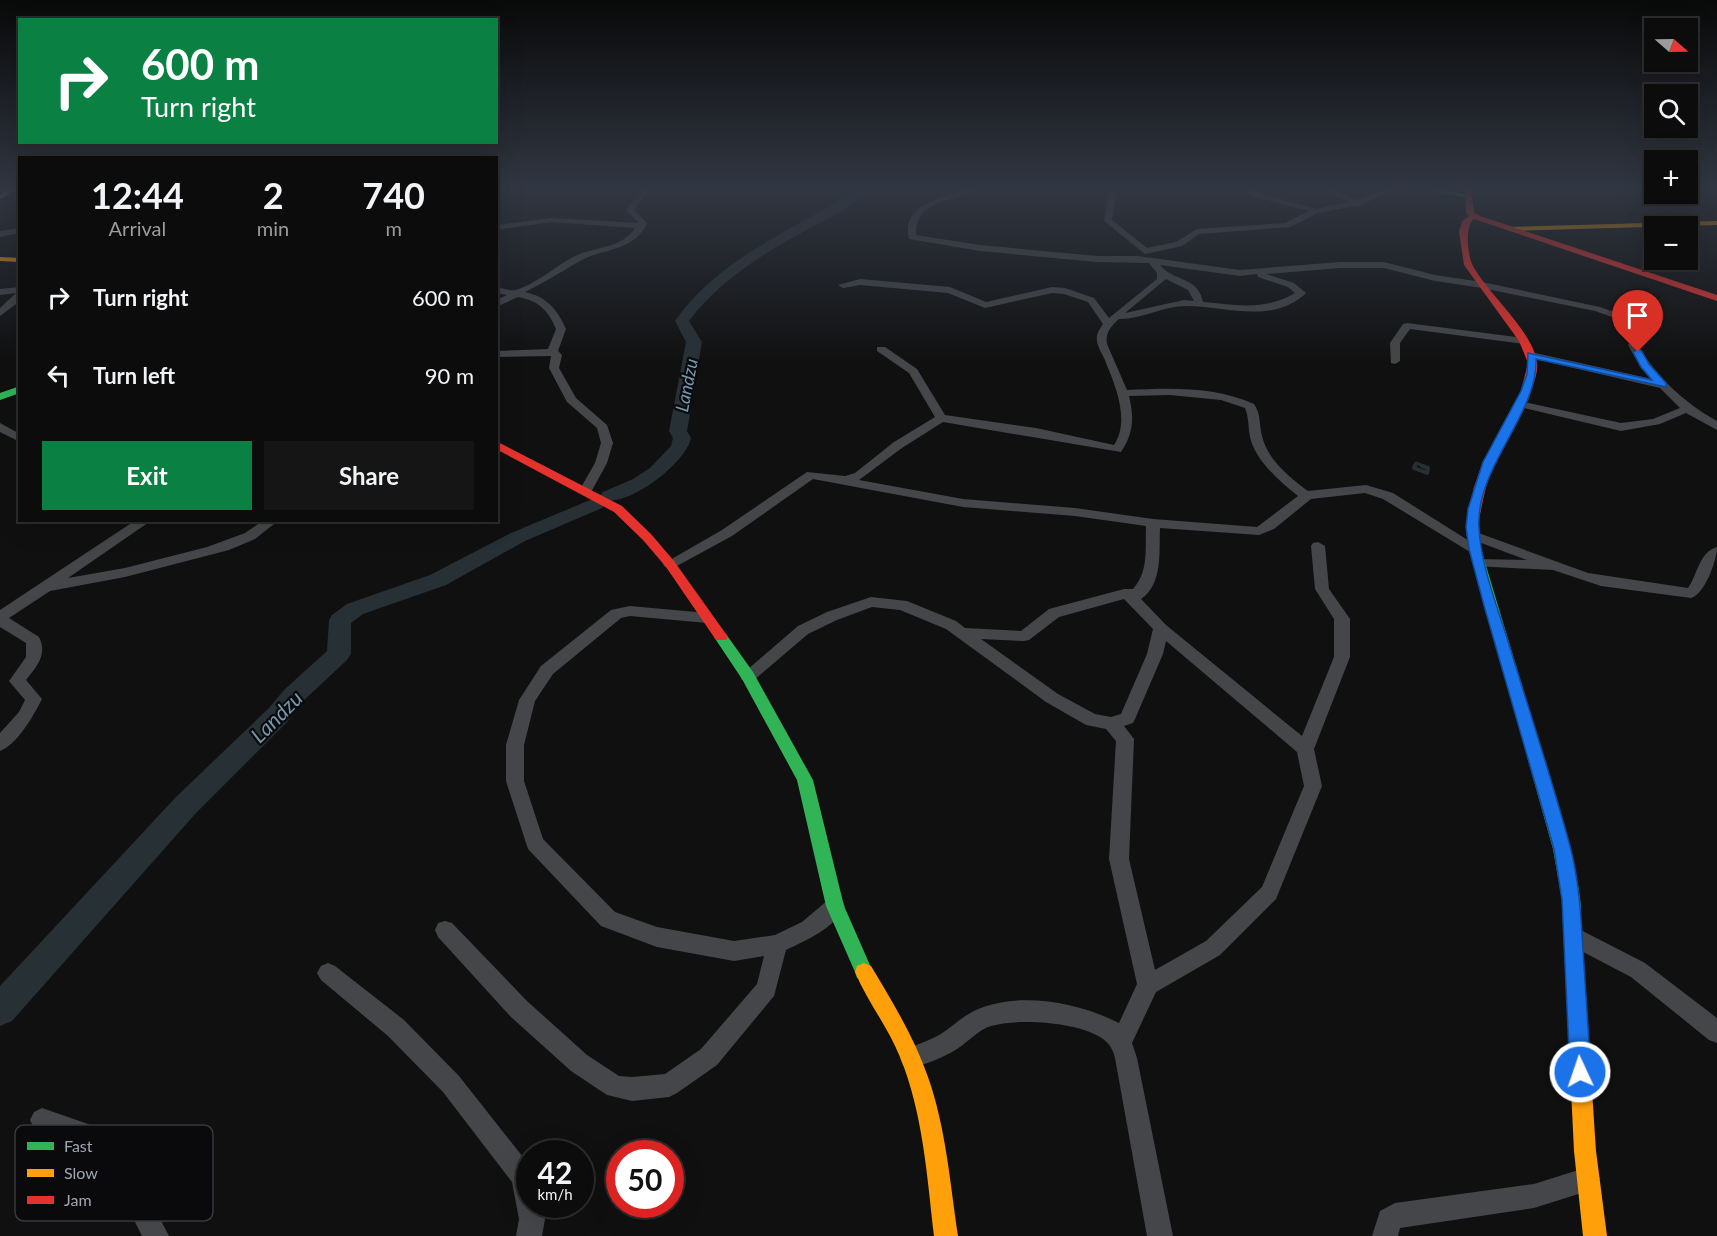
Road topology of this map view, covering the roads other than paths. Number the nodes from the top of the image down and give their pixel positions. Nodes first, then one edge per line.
1 (615, 247) edge
2 (976, 247) edge
3 (1140, 247) edge
4 (1166, 247) edge
5 (1464, 247) edge
6 (1563, 247) edge
7 (1145, 251) junction
8 (0, 259) edge
9 (18, 260) edge
10 (1138, 260) junction
11 (1153, 262) junction
12 (1255, 273) junction
13 (1163, 276) junction
14 (843, 285) dead end
15 (1482, 285) junction
16 (498, 290) edge
17 (0, 292) edge
18 (18, 293) edge
19 (516, 294) junction
20 (18, 295) edge
21 (1717, 298) edge
22 (498, 303) edge
23 (1199, 304) junction
24 (0, 313) edge
25 (1113, 320) junction
26 (1524, 341) junction
27 (881, 349) dead end
28 (552, 352) junction
29 (498, 354) edge
30 (1531, 355) junction
31 (1395, 361) dead end
32 (1662, 385) junction
33 (18, 390) edge
34 (1122, 393) junction
35 (0, 397) edge
36 (1519, 404) junction
37 (1687, 409) junction
38 (941, 418) junction
39 (1717, 426) edge
40 (0, 427) edge
41 (18, 438) edge
42 (498, 445) edge
43 (845, 480) junction
44 (585, 491) junction
45 (1306, 496) junction
46 (143, 522) edge
47 (270, 522) edge
48 (1153, 523) junction
49 (1473, 534) junction
50 (1318, 546) dead end
51 (1717, 551) edge
52 (1477, 556) junction
53 (670, 564) junction
54 (1561, 567) junction
55 (49, 586) junction
56 (1138, 594) junction
57 (0, 600) edge
58 (20, 603) junction
59 (0, 618) edge
60 (707, 618) junction
61 (1161, 629) junction
62 (961, 633) junction
63 (748, 676) junction
64 (1111, 723) junction
65 (0, 744) edge
66 (1305, 749) junction
67 (835, 906) junction
68 (445, 930) dead end
69 (1573, 936) junction
70 (777, 944) junction
71 (328, 973) dead end
72 (1148, 985) junction
73 (1717, 1032) edge
74 (1121, 1042) junction
75 (911, 1058) junction
76 (42, 1120) dead end
77 (57, 1125) edge
78 (1588, 1179) junction
79 (148, 1221) edge
80 (156, 1236) edge
81 (529, 1236) edge
82 (946, 1236) edge
83 (1160, 1236) edge
84 (1385, 1236) edge
85 (1595, 1236) edge

1 - 19 street
2 - 10 street
3 - 7 street
4 - 7 street
5 - 15 main road
6 - 21 main road
7 - 10 street
8 - 9 main road
10 - 11 street
11 - 12 street
11 - 13 street
12 - 15 street
12 - 23 street
13 - 23 street
13 - 25 street
14 - 25 street
15 - 26 main road
15 - 32 street
16 - 19 street
17 - 18 street
19 - 22 street
19 - 28 street
20 - 24 street
23 - 25 street
25 - 34 street
26 - 30 main road
26 - 31 street
27 - 38 street
28 - 29 street
28 - 44 street
30 - 32 street
30 - 36 main road
32 - 37 street
33 - 35 main road
34 - 38 street
34 - 45 street
36 - 37 street
36 - 49 main road
37 - 39 street
38 - 43 street
40 - 41 street
42 - 44 main road
43 - 48 street
43 - 53 street
44 - 53 main road
45 - 48 street
45 - 52 street
46 - 55 street
47 - 55 street
48 - 56 street
49 - 52 main road
49 - 54 street
50 - 66 street
51 - 54 street
52 - 54 street
52 - 69 main road
53 - 60 main road
55 - 58 street
56 - 61 street
56 - 62 street
57 - 58 street
58 - 59 street
59 - 65 street
60 - 63 main road
60 - 70 street
61 - 64 street
61 - 66 street
62 - 63 street
62 - 64 street
63 - 67 main road
64 - 72 street
66 - 72 street
67 - 70 street
67 - 75 main road
68 - 70 street
69 - 73 street
69 - 78 main road
71 - 81 street
72 - 74 street
74 - 75 street
74 - 83 street
75 - 82 main road
76 - 77 street
78 - 84 street
78 - 85 main road
79 - 80 street

